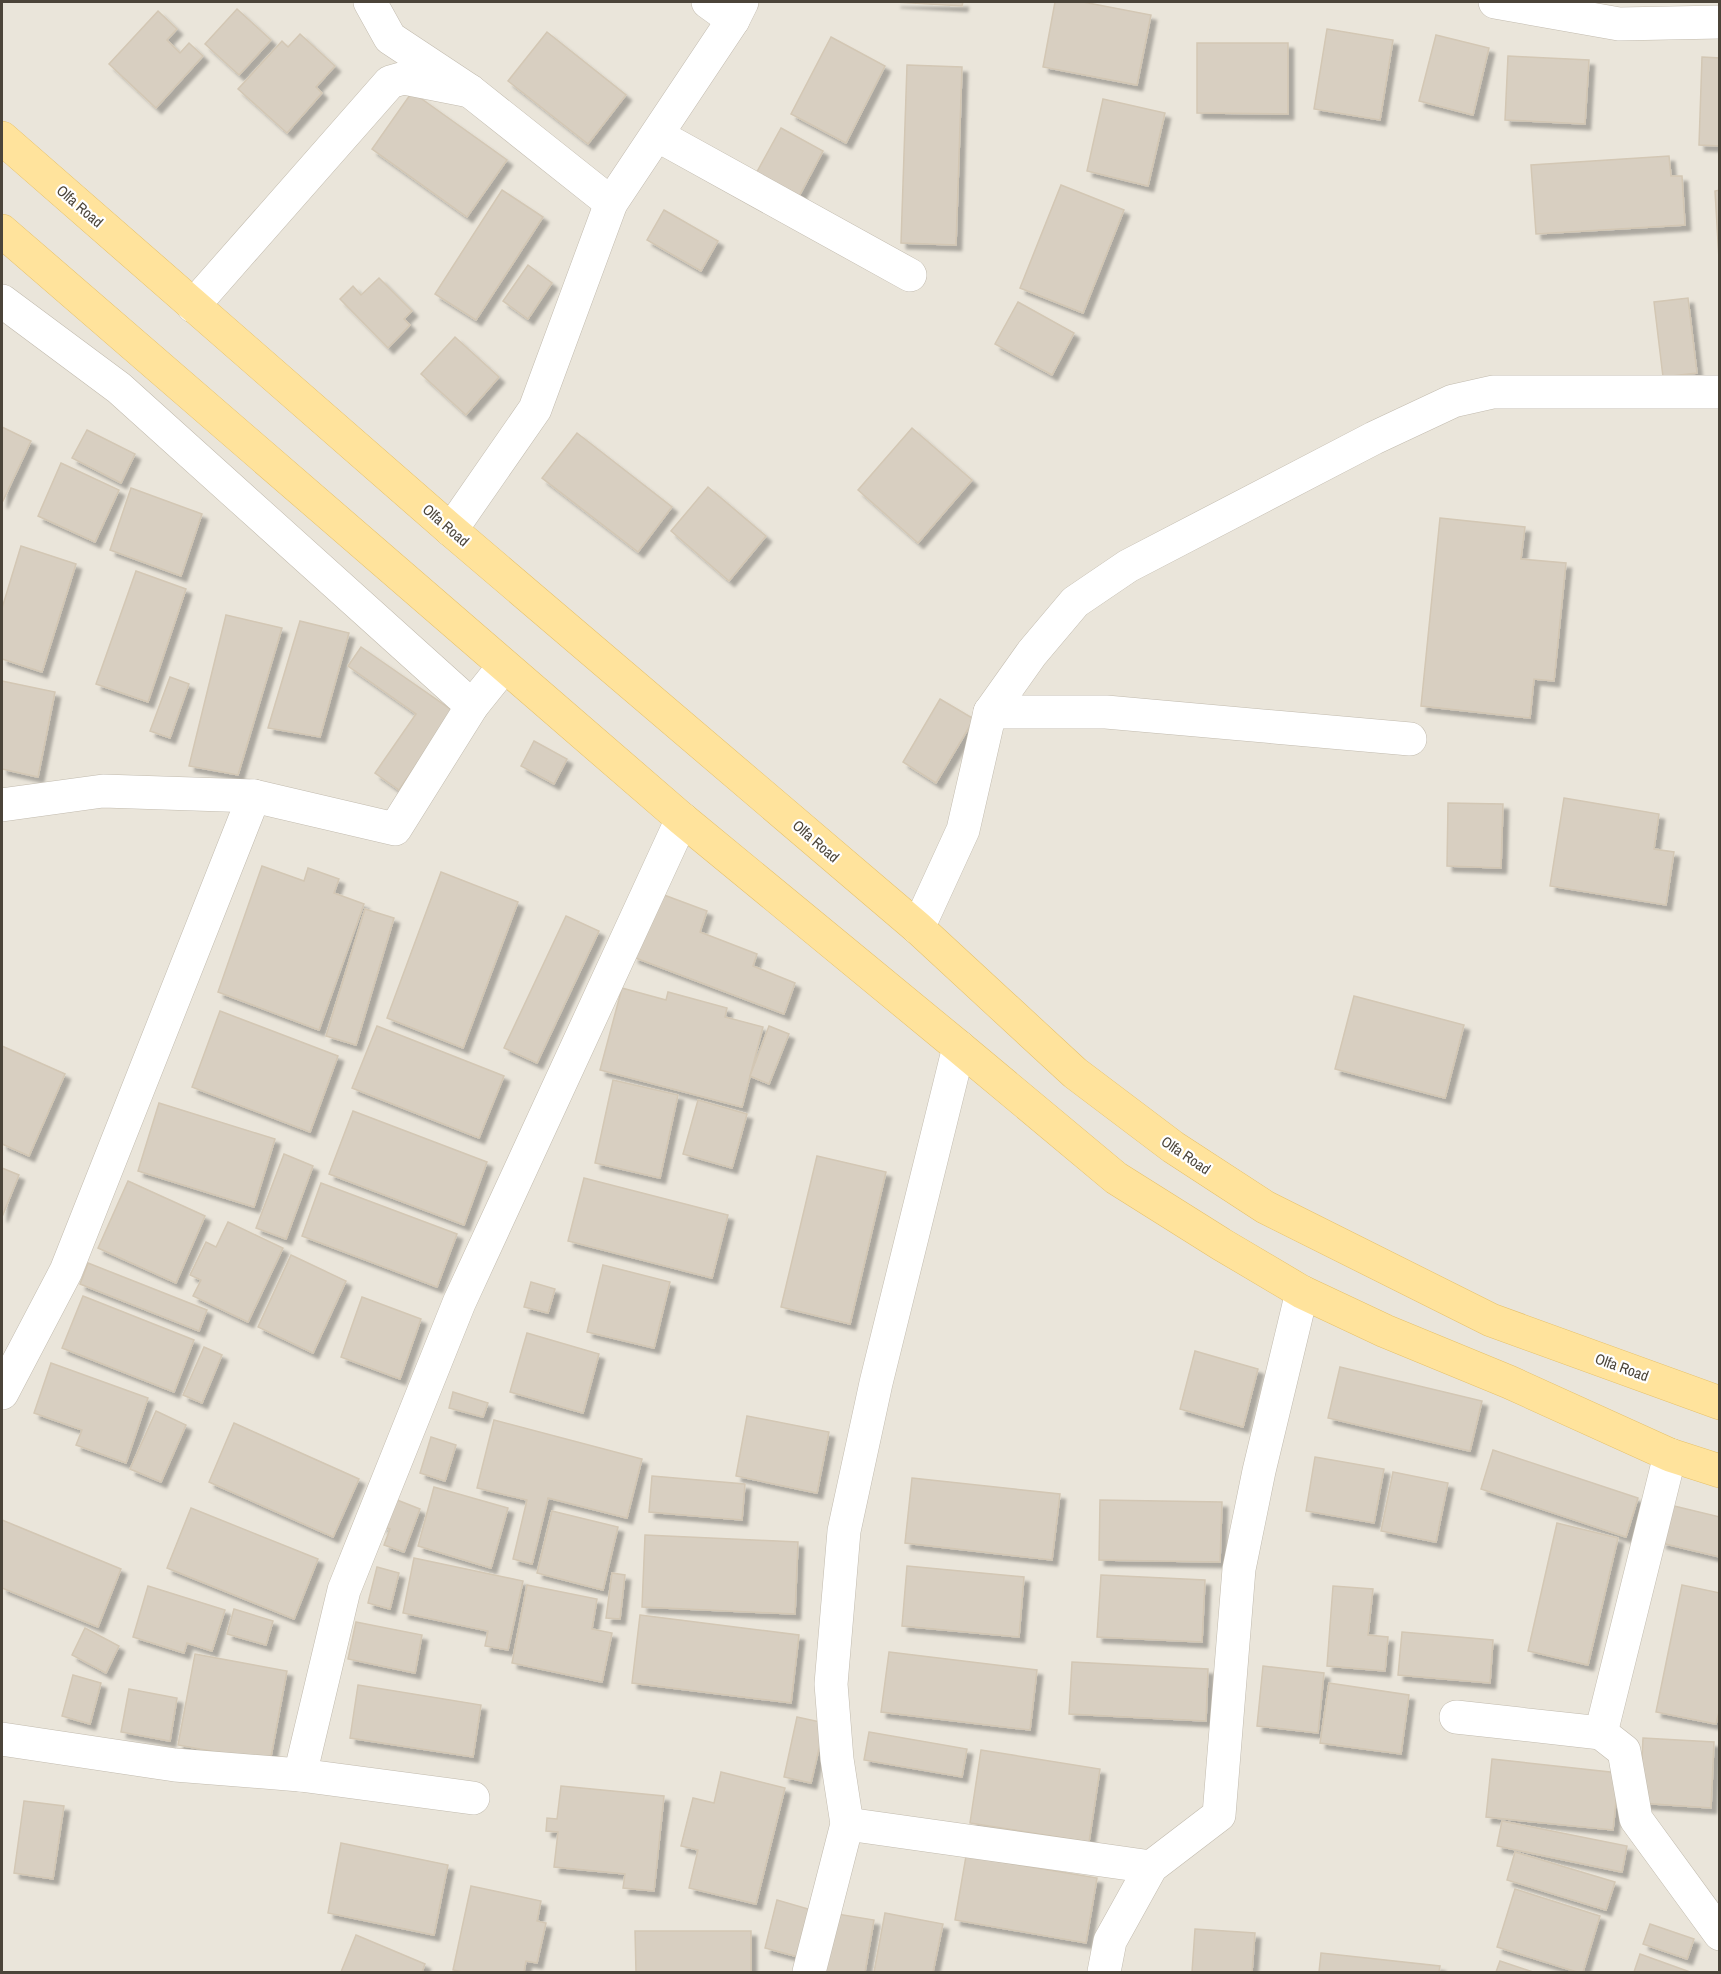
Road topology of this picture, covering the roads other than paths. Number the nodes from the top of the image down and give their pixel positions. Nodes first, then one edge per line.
1 (370, 2) edge
2 (1495, 2) edge
3 (728, 8) edge
4 (1719, 22) edge
5 (470, 91) junction
6 (657, 135) junction
7 (2, 138) edge
8 (611, 203) junction
9 (2, 231) edge
10 (910, 275) dead end
11 (2, 301) edge
12 (193, 306) junction
13 (1719, 392) edge
14 (451, 530) junction
15 (504, 666) junction
16 (472, 706) junction
17 (990, 712) junction
18 (1410, 739) dead end
19 (254, 796) junction
20 (2, 806) edge
21 (681, 819) junction
22 (918, 928) junction
23 (959, 1047) junction
24 (1302, 1292) junction
25 (2, 1394) edge
26 (1719, 1403) edge
27 (1670, 1455) junction
28 (1719, 1471) edge
29 (1456, 1717) dead end
30 (1601, 1733) junction
31 (2, 1739) edge
32 (300, 1775) junction
33 (472, 1798) dead end
34 (847, 1824) junction
35 (1152, 1868) junction
36 (1719, 1934) edge
37 (809, 1972) edge
38 (1104, 1972) edge

1 - 5 street
2 - 4 street
3 - 6 street
5 - 8 street
5 - 12 street
6 - 8 street
6 - 10 street
7 - 12 main road, Olfa Road
8 - 14 street
9 - 15 main road
11 - 16 street
12 - 14 main road, Olfa Road
13 - 17 street
14 - 22 main road, Olfa Road
15 - 16 street
15 - 21 main road
16 - 19 street
17 - 18 street
17 - 22 street
19 - 20 street
19 - 25 street
21 - 23 main road
21 - 32 street
22 - 26 main road, Olfa Road
23 - 24 main road
23 - 34 street
24 - 27 main road
24 - 35 street
27 - 28 main road
27 - 30 street
29 - 30 street
30 - 36 street
31 - 32 street
32 - 33 street
34 - 35 street
34 - 37 street
35 - 38 street

